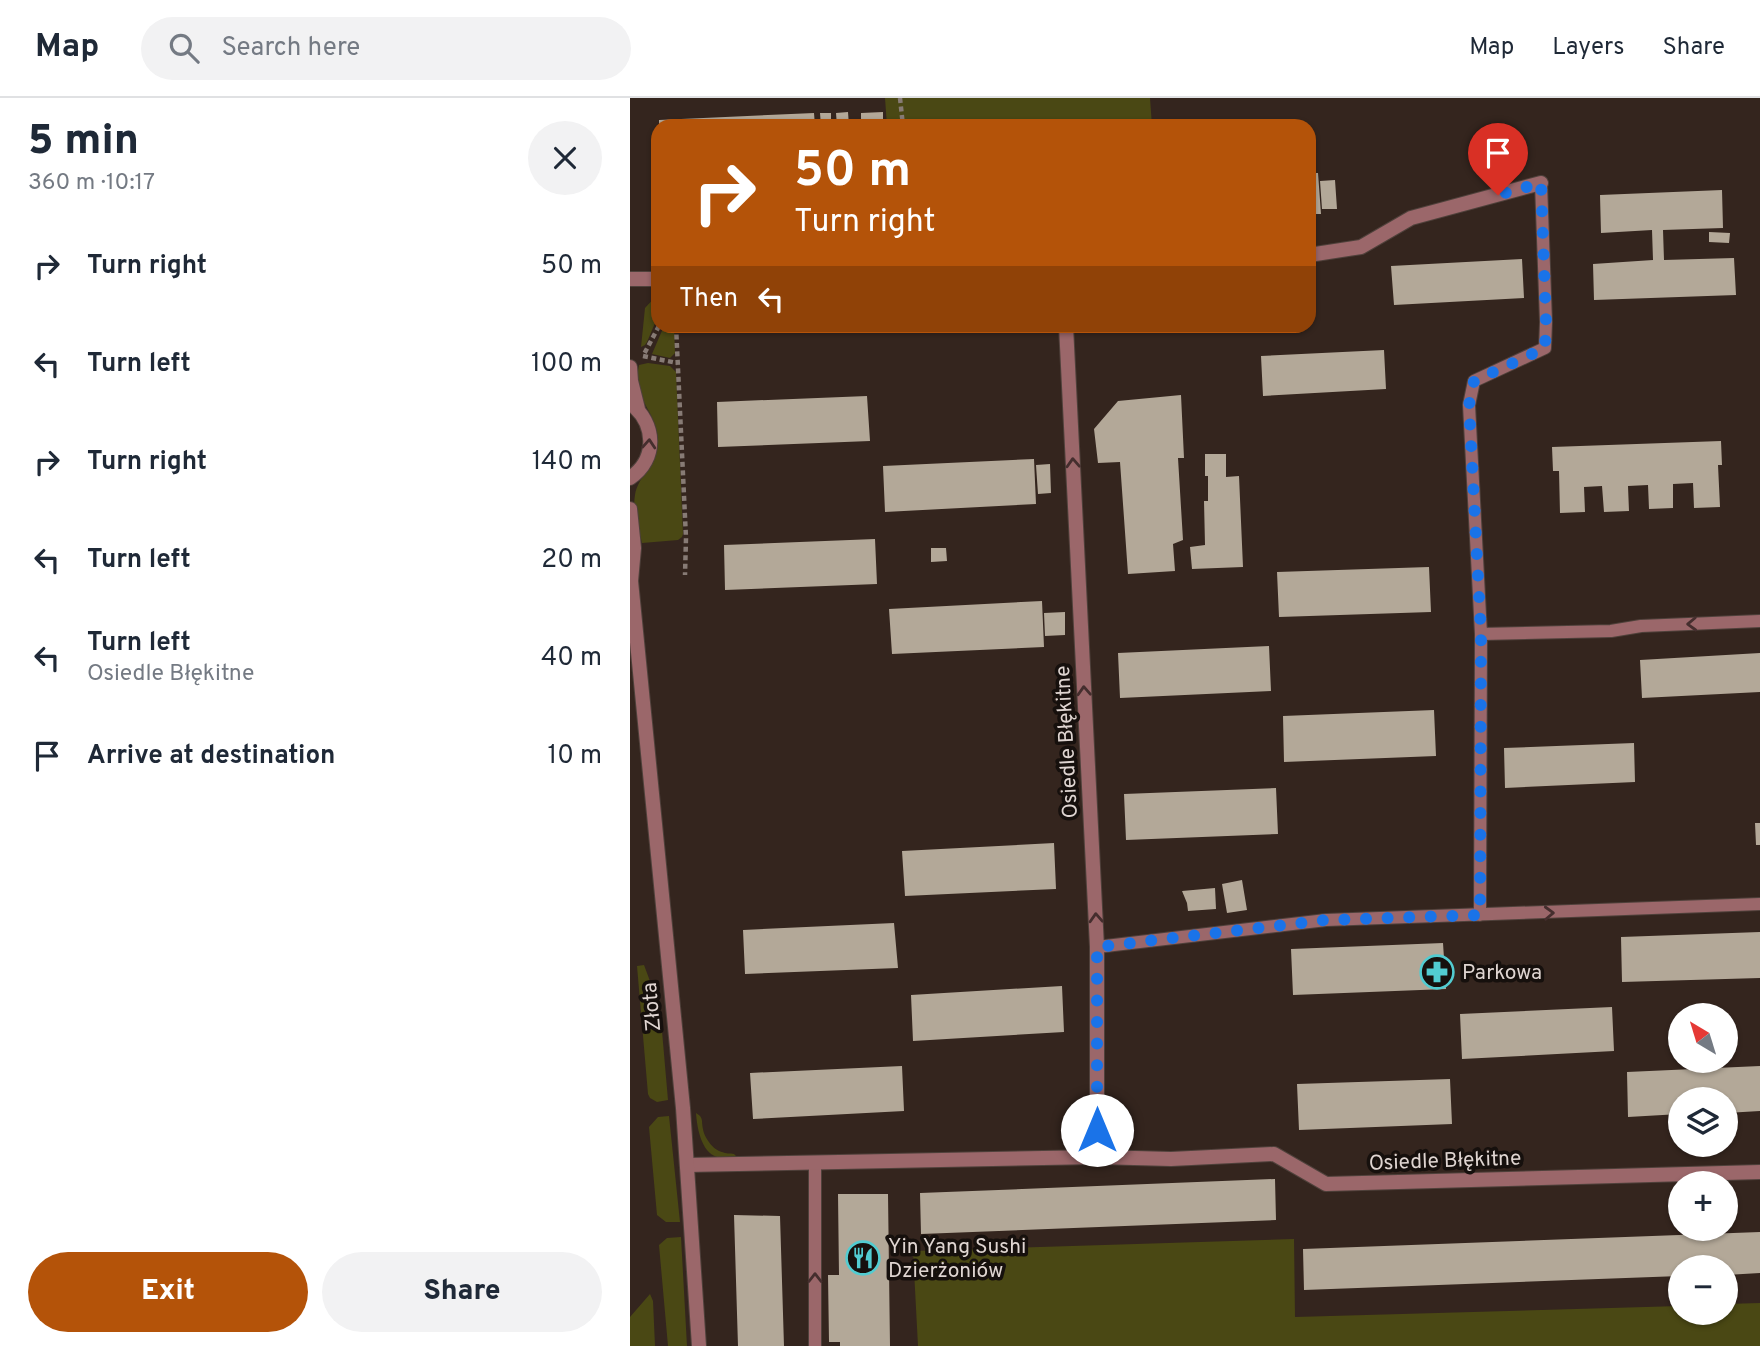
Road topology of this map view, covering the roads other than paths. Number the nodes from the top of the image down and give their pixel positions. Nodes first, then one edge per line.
1 (1541, 183) joint
2 (1316, 254) edge
3 (651, 278) edge
4 (630, 279) edge
5 (1066, 333) edge
6 (630, 367) edge
7 (634, 406) edge
8 (631, 481) edge
9 (630, 509) edge
10 (631, 579) edge
11 (1760, 621) edge
12 (1481, 634) junction
13 (1760, 904) edge
14 (1480, 915) junction
15 (1097, 947) junction
16 (1097, 1157) junction
17 (815, 1163) junction
18 (687, 1166) junction
19 (1760, 1172) edge
20 (699, 1346) edge
21 (815, 1346) edge

1 - 2 street
1 - 12 lane
3 - 4 street
15 -> 5 street, Osiedle Błękitne
6 - 7 street
8 -> 7 street
9 - 10 street, Złota
10 - 18 street, Złota
11 -> 12 lane
12 - 14 lane
14 -> 13 lane
14 - 15 lane
15 - 16 street, Osiedle Błękitne
16 - 17 street, Osiedle Błękitne
16 - 19 street, Osiedle Błękitne
17 - 18 street, Osiedle Błękitne
21 -> 17 lane
18 - 20 street, Złota

